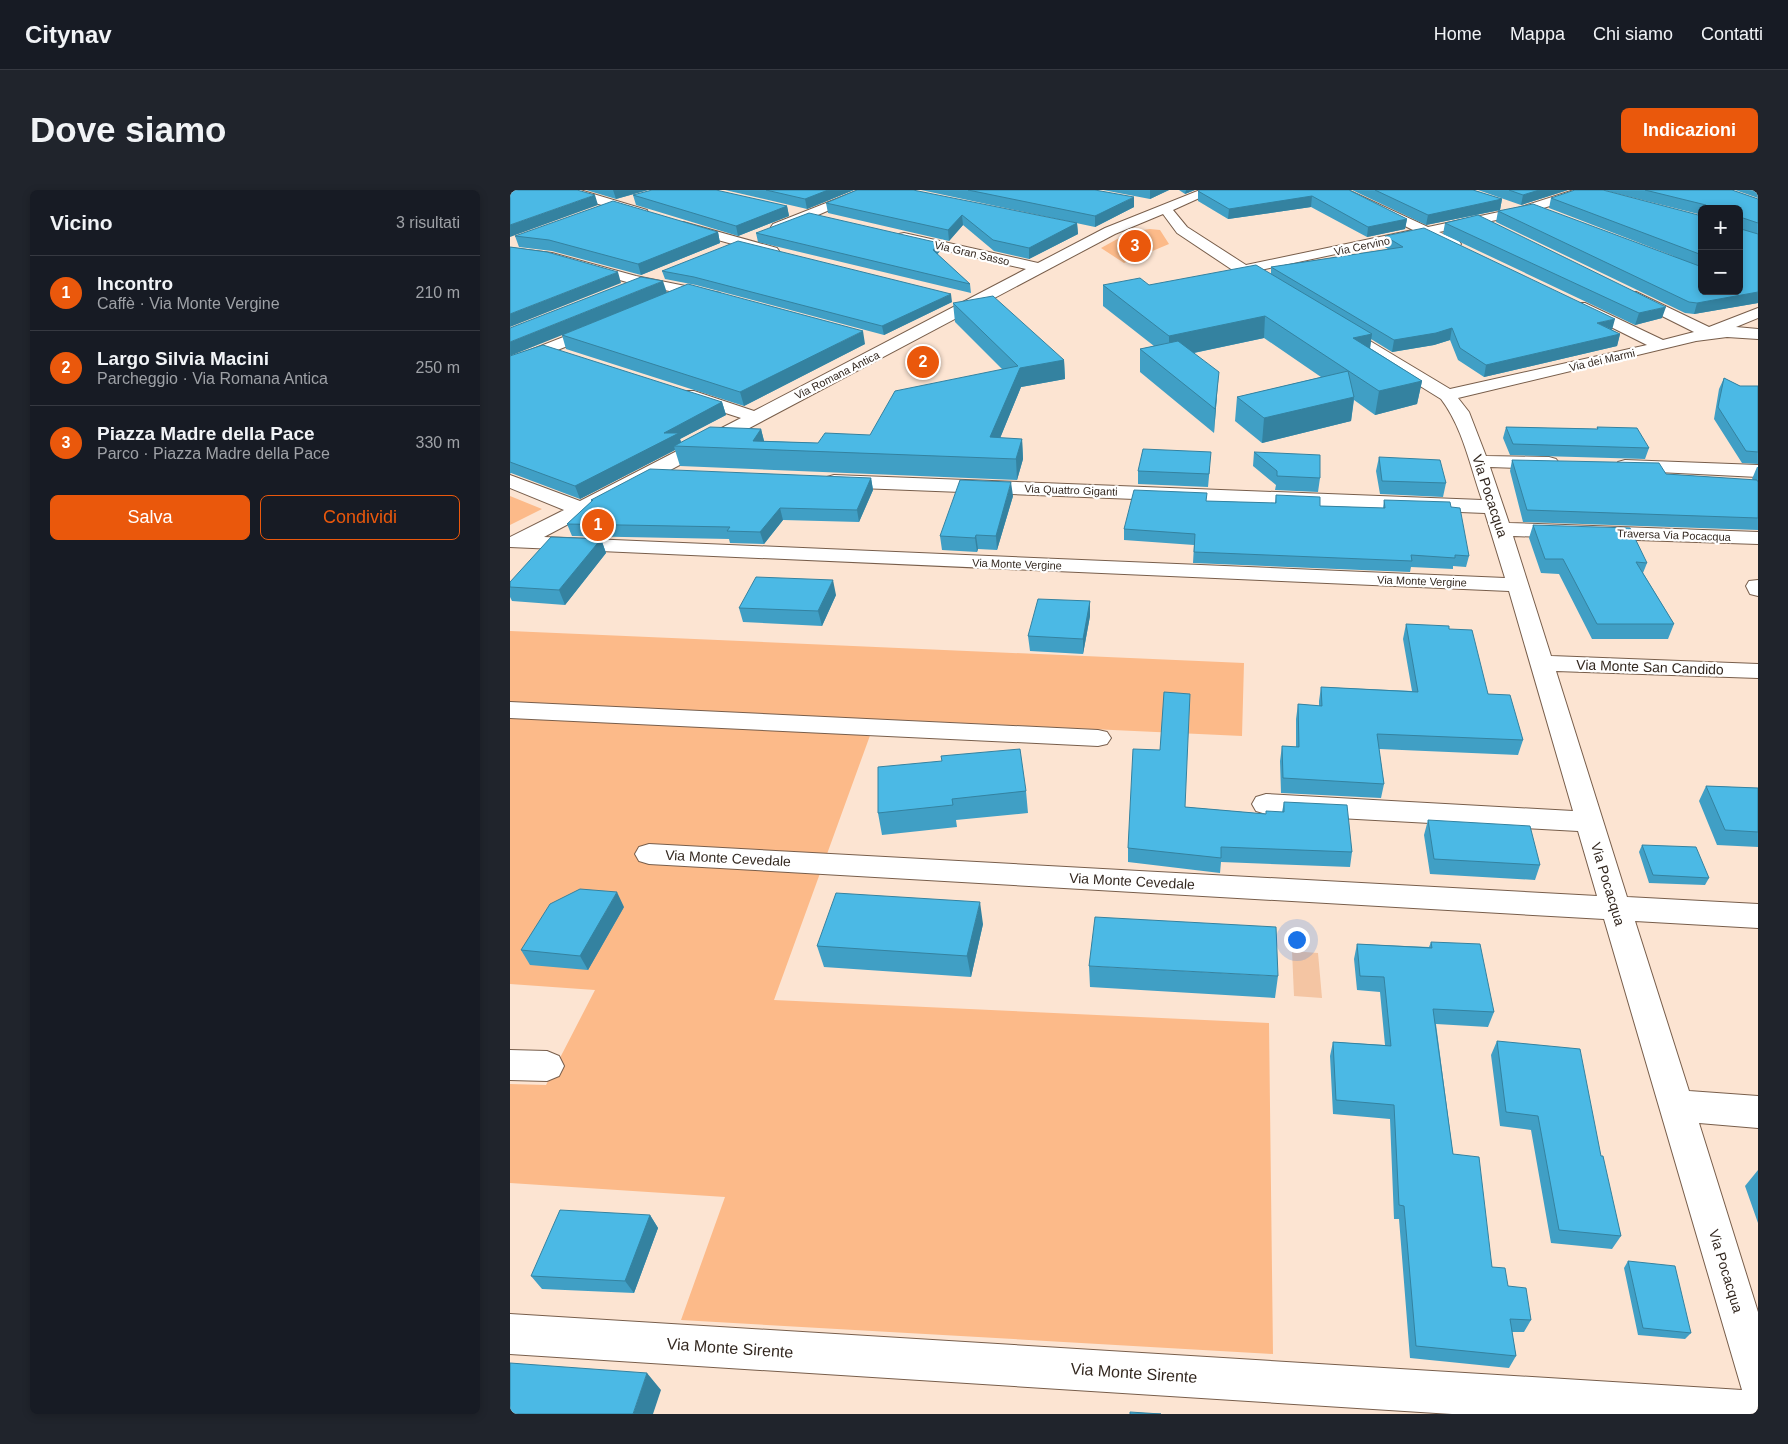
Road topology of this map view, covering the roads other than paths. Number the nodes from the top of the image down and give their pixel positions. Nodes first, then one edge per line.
1 (567, 190) edge
2 (870, 190) edge
3 (1212, 190) edge
4 (1338, 190) edge
5 (1584, 190) edge
6 (1603, 195) edge
7 (643, 198) edge
8 (1146, 202) dead end
9 (1495, 202) edge
10 (616, 205) junction
11 (1164, 208) junction
12 (782, 209) edge
13 (1527, 209) junction
14 (598, 212) edge
15 (808, 215) junction
16 (1550, 215) edge
17 (654, 217) edge
18 (828, 220) edge
19 (1479, 220) junction
20 (673, 223) edge
21 (1496, 229) edge
22 (1085, 230) edge
23 (1182, 230) junction
24 (1428, 232) junction
25 (1107, 233) junction
26 (895, 235) edge
27 (739, 243) junction
28 (513, 246) edge
29 (1463, 249) edge
30 (722, 250) edge
31 (542, 255) junction
32 (787, 255) edge
33 (1220, 255) junction
34 (1282, 262) junction
35 (510, 266) edge
36 (1039, 268) junction
37 (1242, 270) junction
38 (669, 271) edge
39 (643, 281) junction
40 (690, 290) junction
41 (1620, 290) edge
42 (616, 292) edge
43 (1282, 294) edge
44 (958, 297) dead end
45 (1567, 300) edge
46 (664, 301) edge
47 (733, 301) edge
48 (977, 302) junction
49 (1758, 314) edge
50 (1323, 319) edge
51 (609, 323) edge
52 (1708, 333) junction
53 (1758, 334) edge
54 (876, 340) dead end
55 (895, 345) junction
56 (1662, 346) junction
57 (546, 349) junction
58 (574, 358) edge
59 (510, 364) edge
60 (674, 390) edge
61 (1447, 395) junction
62 (756, 417) junction
63 (1479, 461) junction
64 (1568, 464) edge
65 (1608, 466) edge
66 (1758, 471) edge
67 (649, 473) junction
68 (688, 475) edge
69 (818, 480) edge
70 (510, 481) edge
71 (580, 509) junction
72 (1497, 518) junction
73 (1758, 538) edge
74 (514, 544) edge
75 (1518, 585) junction
76 (1541, 663) junction
77 (1758, 671) edge
78 (510, 710) edge
79 (1098, 738) dead end
80 (1266, 804) dead end
81 (1590, 822) junction
82 (649, 854) dead end
83 (1616, 909) junction
84 (1758, 916) edge
85 (510, 1064) edge
86 (547, 1066) dead end
87 (1676, 1106) junction
88 (1758, 1112) edge
89 (510, 1334) edge
90 (1758, 1378) edge
91 (1758, 1412) edge

1 - 10 street
2 - 15 street
3 - 11 street, Via Romana Antica
4 - 24 street
5 - 6 street
5 - 13 street, Via Cervino
7 - 10 street
8 - 11 street
9 - 13 street
10 - 14 street
10 - 17 street
11 - 23 street
11 - 25 street, Via Romana Antica
12 - 15 street
13 - 16 street
13 - 19 street, Via Cervino
15 - 18 street
15 - 27 street
19 - 21 street
19 - 24 street, Via Cervino
20 - 27 street
22 - 25 street
23 - 25 street
23 - 33 street
24 - 29 street
24 - 34 street, Via Cervino
25 - 36 street, Via Romana Antica
26 - 36 street, Via Gran Sasso
27 - 30 street
27 - 32 street
28 - 31 street
31 - 35 street
31 - 39 street
33 - 34 street, Via Cervino
33 - 37 street
34 - 37 street, Via Cervino
36 - 48 street, Via Romana Antica
37 - 43 street
38 - 39 street
39 - 40 street
39 - 42 street
40 - 46 street
40 - 47 street
41 - 52 street
44 - 48 street
45 - 56 street
48 - 55 street, Via Romana Antica
49 - 52 street
50 - 61 street
51 - 57 street
52 - 53 street, Via dei Marmi
52 - 56 street, Via dei Marmi
54 - 55 street
55 - 62 street, Via Romana Antica
56 - 61 street, Via dei Marmi
57 - 58 street
57 - 59 street
60 - 62 street
61 - 63 street, Via Pocacqua
62 - 67 street, Via Romana Antica
63 - 64 street
63 - 72 street, Via Pocacqua
65 - 66 street
67 - 68 street
67 - 71 street, Via Romana Antica
69 - 72 street, Via Quattro Giganti
70 - 71 street
71 - 74 street, Via Romana Antica
72 - 73 street, Traversa Via Pocacqua
72 - 75 street, Via Pocacqua
74 - 75 street, Via Monte Vergine
75 - 76 street, Via Pocacqua
76 - 77 street, Via Monte San Candido
76 - 81 street, Via Pocacqua
78 - 79 street
80 - 81 street
81 - 83 street, Via Pocacqua
82 - 83 street, Via Monte Cevedale
83 - 84 street, Via Monte Cevedale
83 - 87 street, Via Pocacqua
85 - 86 street
87 - 88 street
87 - 90 street, Via Pocacqua
89 - 91 street, Via Monte Sirente

